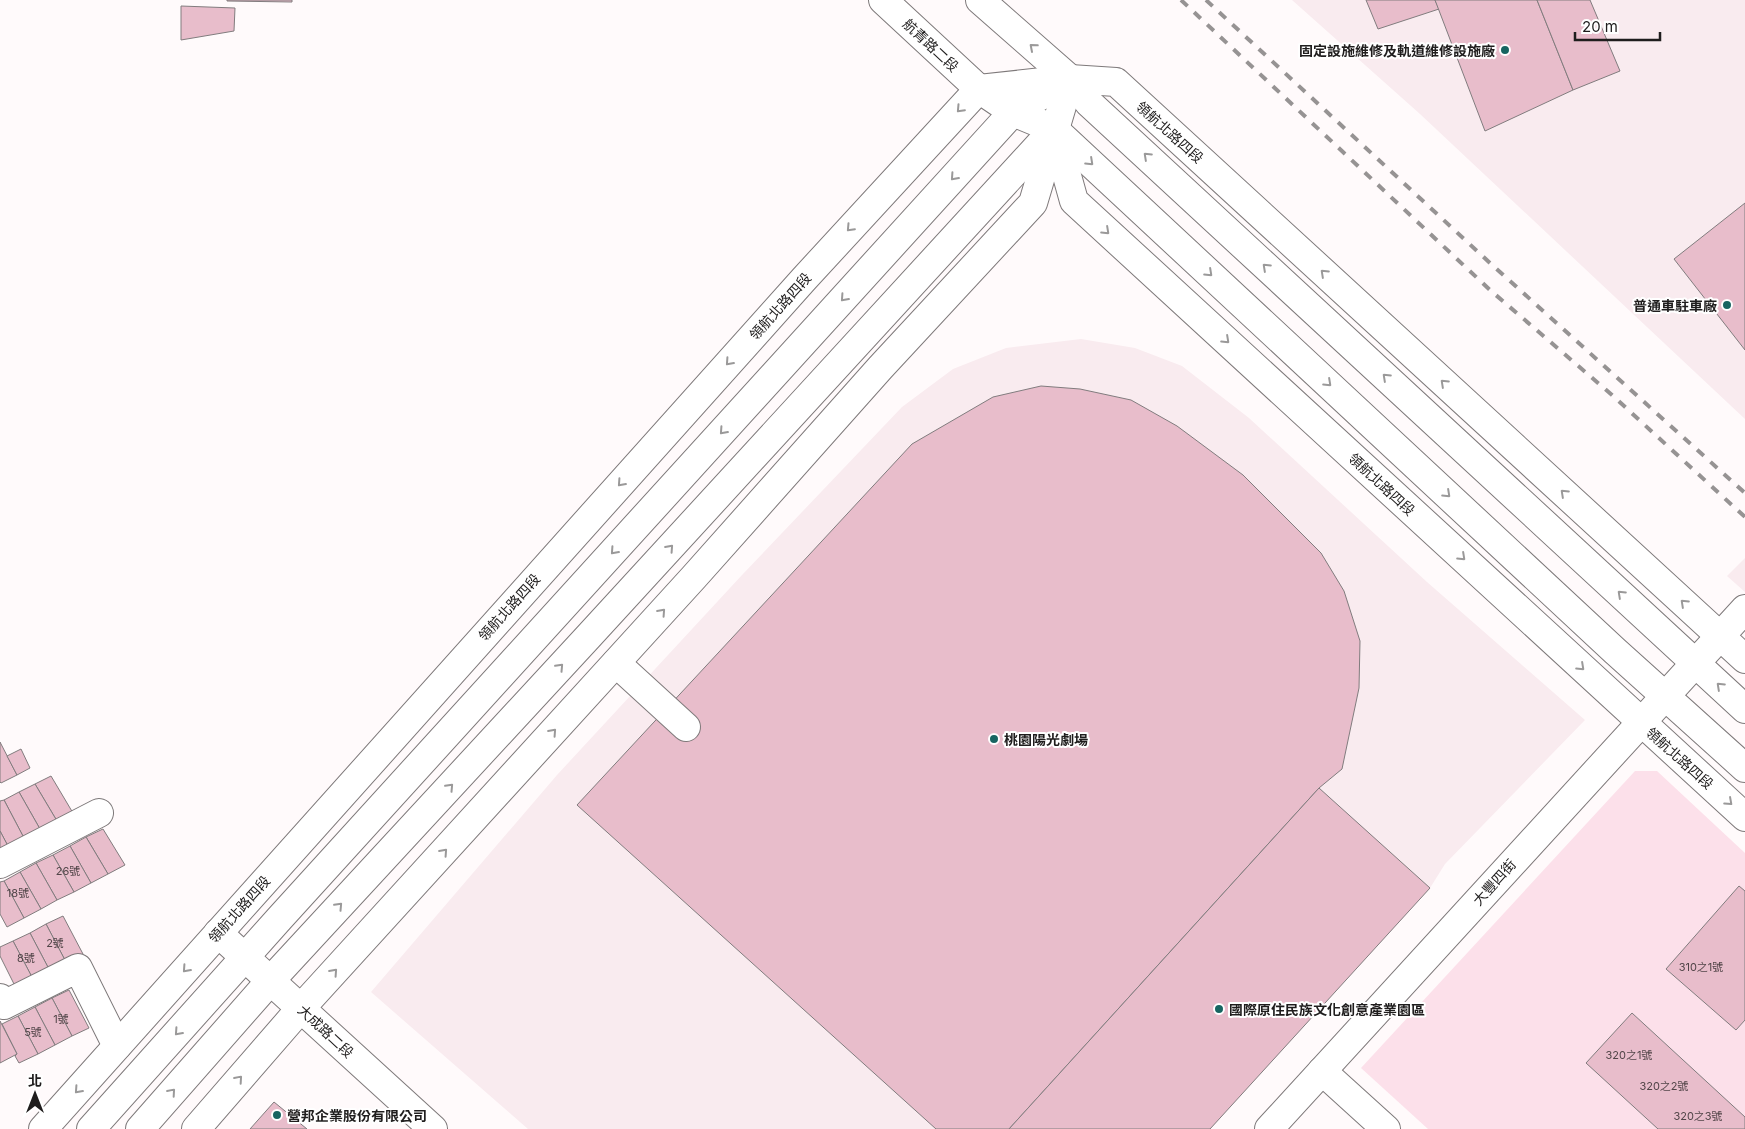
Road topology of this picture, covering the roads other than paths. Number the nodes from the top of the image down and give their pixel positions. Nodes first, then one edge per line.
1 (883, 0) edge
2 (980, 0) edge
3 (1070, 79) junction
4 (979, 89) junction
5 (1013, 112) junction
6 (1054, 129) junction
7 (1074, 201) junction
8 (1033, 202) junction
9 (1745, 609) edge
10 (1720, 636) junction
11 (1745, 659) edge
12 (1695, 662) junction
13 (616, 663) junction
14 (1664, 696) junction
15 (1745, 709) edge
16 (1641, 722) junction
17 (686, 727) dead end
18 (1745, 768) edge
19 (99, 813) dead end
20 (1745, 817) edge
21 (0, 864) edge
22 (218, 933) junction
23 (245, 957) junction
24 (271, 980) junction
25 (0, 998) edge
26 (302, 1008) junction
27 (117, 1046) junction
28 (1322, 1071) junction
29 (43, 1129) edge
30 (90, 1129) edge
31 (140, 1129) edge
32 (196, 1129) edge
33 (433, 1129) edge
34 (1269, 1129) edge
35 (1386, 1129) edge

1 - 4 street, 航青路二段
3 -> 2 street
3 - 4 street, 領航北路四段
3 - 5 street
3 - 6 street
10 -> 3 street, 領航北路四段
12 -> 3 street
4 - 5 street
4 -> 22 street, 領航北路四段
5 - 6 street
5 -> 23 street
6 - 7 street
6 - 8 street
6 -> 14 street
24 -> 6 street
7 - 8 street
7 -> 16 street, 領航北路四段
13 -> 8 street
9 - 10 street, 大豐四街
10 - 11 street, 領航北路四段
10 - 12 street, 大豐四街
12 - 14 street, 大豐四街
15 -> 12 street
13 - 17 street
26 -> 13 street
14 - 16 street, 大豐四街
14 - 18 street
16 -> 20 street, 領航北路四段
16 - 28 street, 大豐四街
19 - 21 street
22 - 23 street, 大成路二段
22 -> 27 street, 領航北路四段
23 - 24 street, 大成路二段
23 -> 30 street
24 - 26 street, 大成路二段
31 -> 24 street
25 - 27 street
32 -> 26 street
26 - 33 street, 大成路二段
27 -> 29 street, 領航北路四段
28 - 34 street, 大豐四街
28 - 35 street

